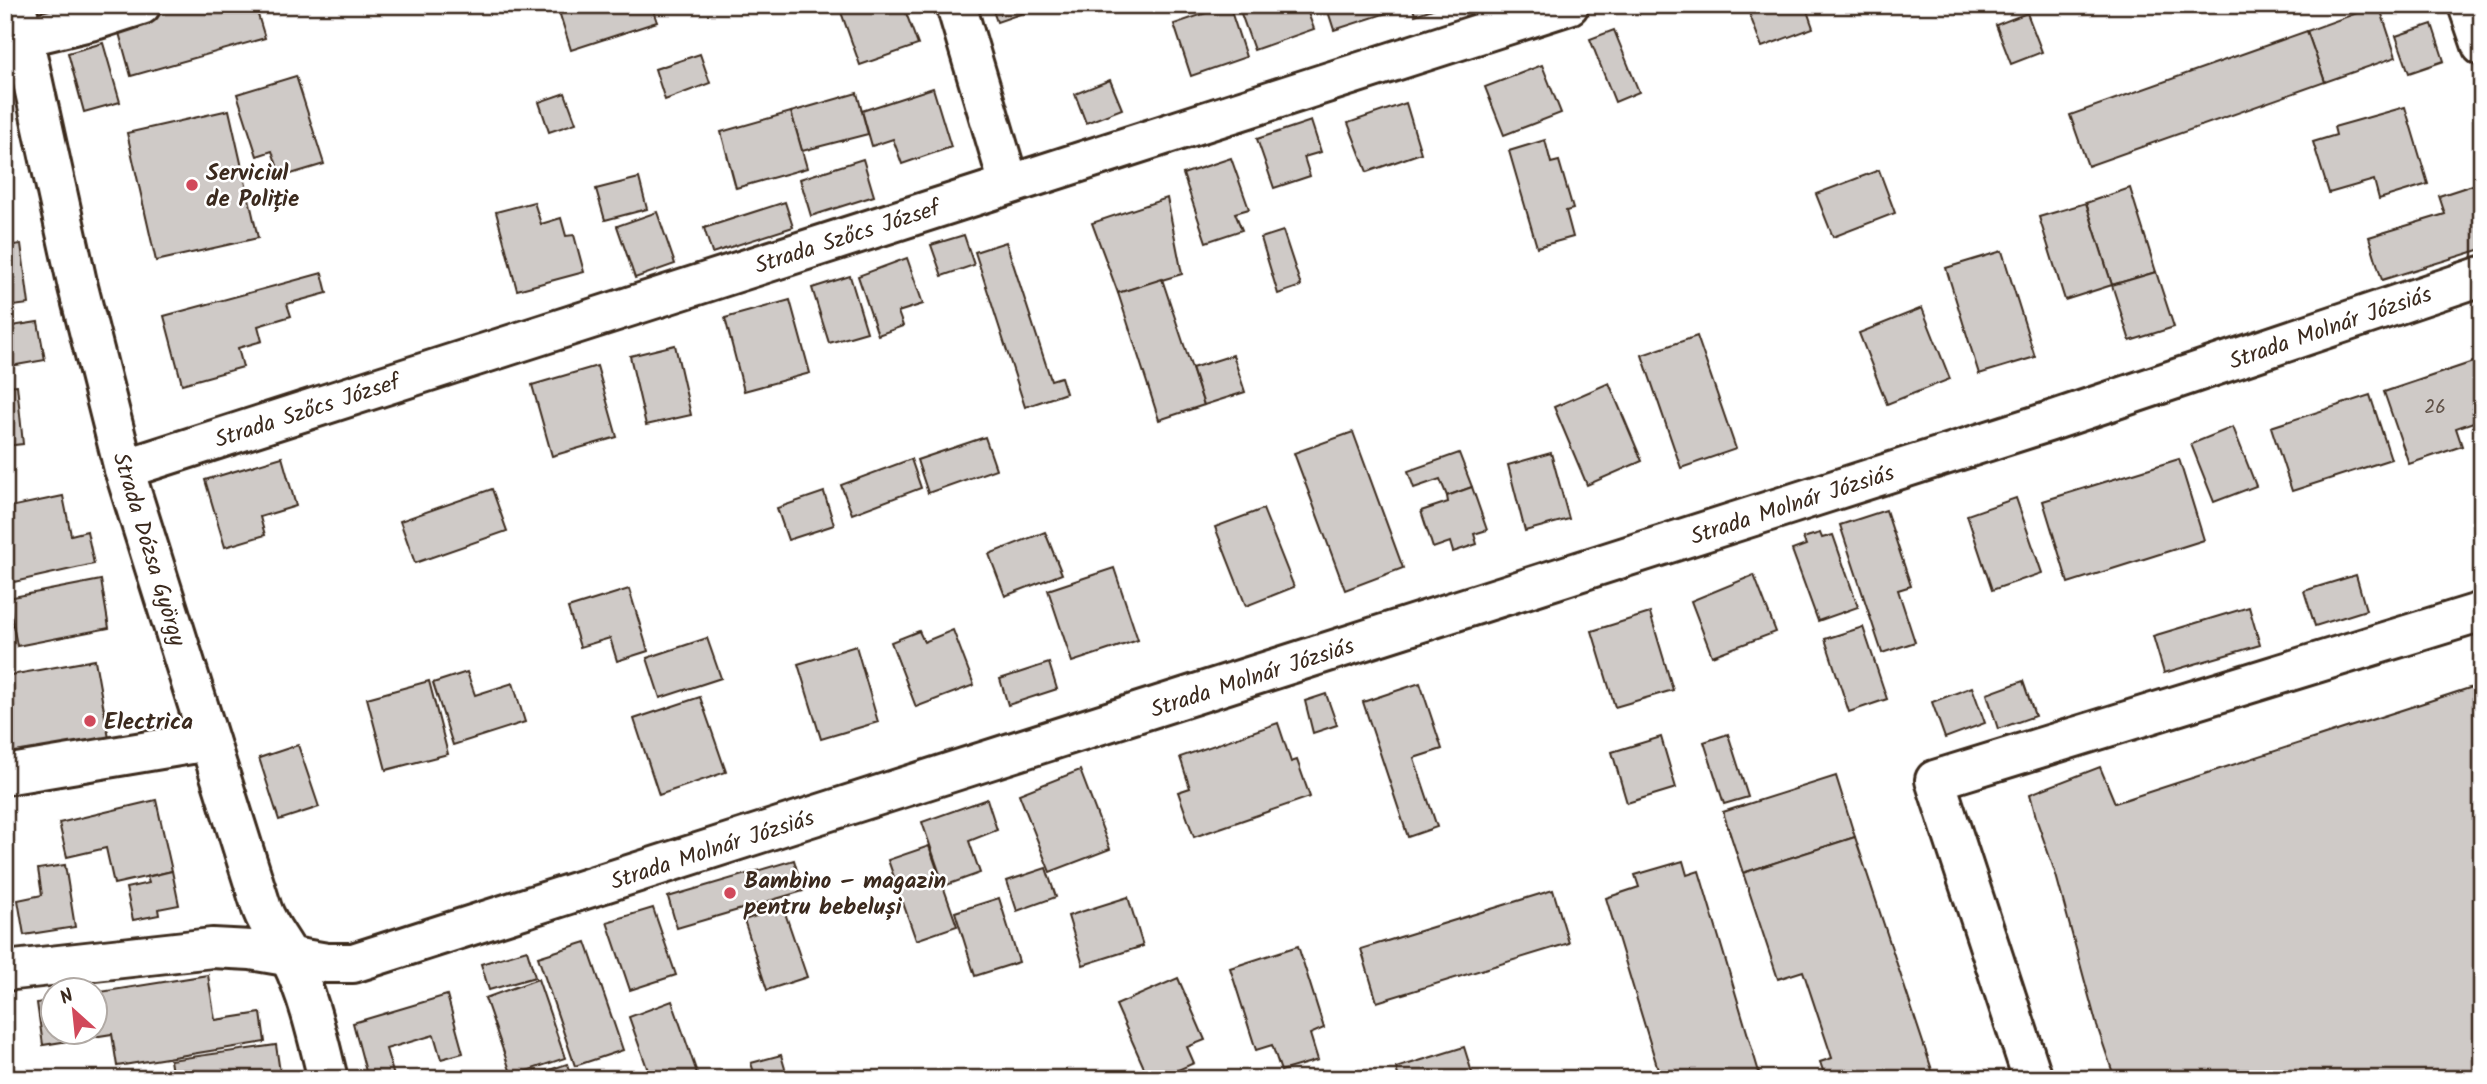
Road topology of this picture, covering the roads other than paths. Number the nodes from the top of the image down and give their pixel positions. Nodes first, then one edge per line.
1 (141, 5) edge
2 (957, 5) edge
3 (1569, 5) edge
4 (2468, 5) edge
5 (20, 21) edge
6 (2482, 46) edge
7 (1009, 184) junction
8 (2482, 276) edge
9 (124, 469) junction
10 (2482, 612) edge
11 (209, 741) junction
12 (5, 775) edge
13 (290, 957) junction
14 (5, 971) edge
15 (328, 1079) edge
16 (2033, 1079) edge

1 - 5 street
2 - 7 street
3 - 7 street, Strada Szőcs József
4 - 6 street
5 - 9 street, Strada Dózsa György
7 - 9 street, Strada Szőcs József
8 - 13 street, Strada Molnár Józsiás
9 - 11 street, Strada Dózsa György
10 - 16 street
11 - 12 street
11 - 13 street, Strada Dózsa György
13 - 14 street, Strada Molnár Józsiás
13 - 15 street, Strada Dózsa György

